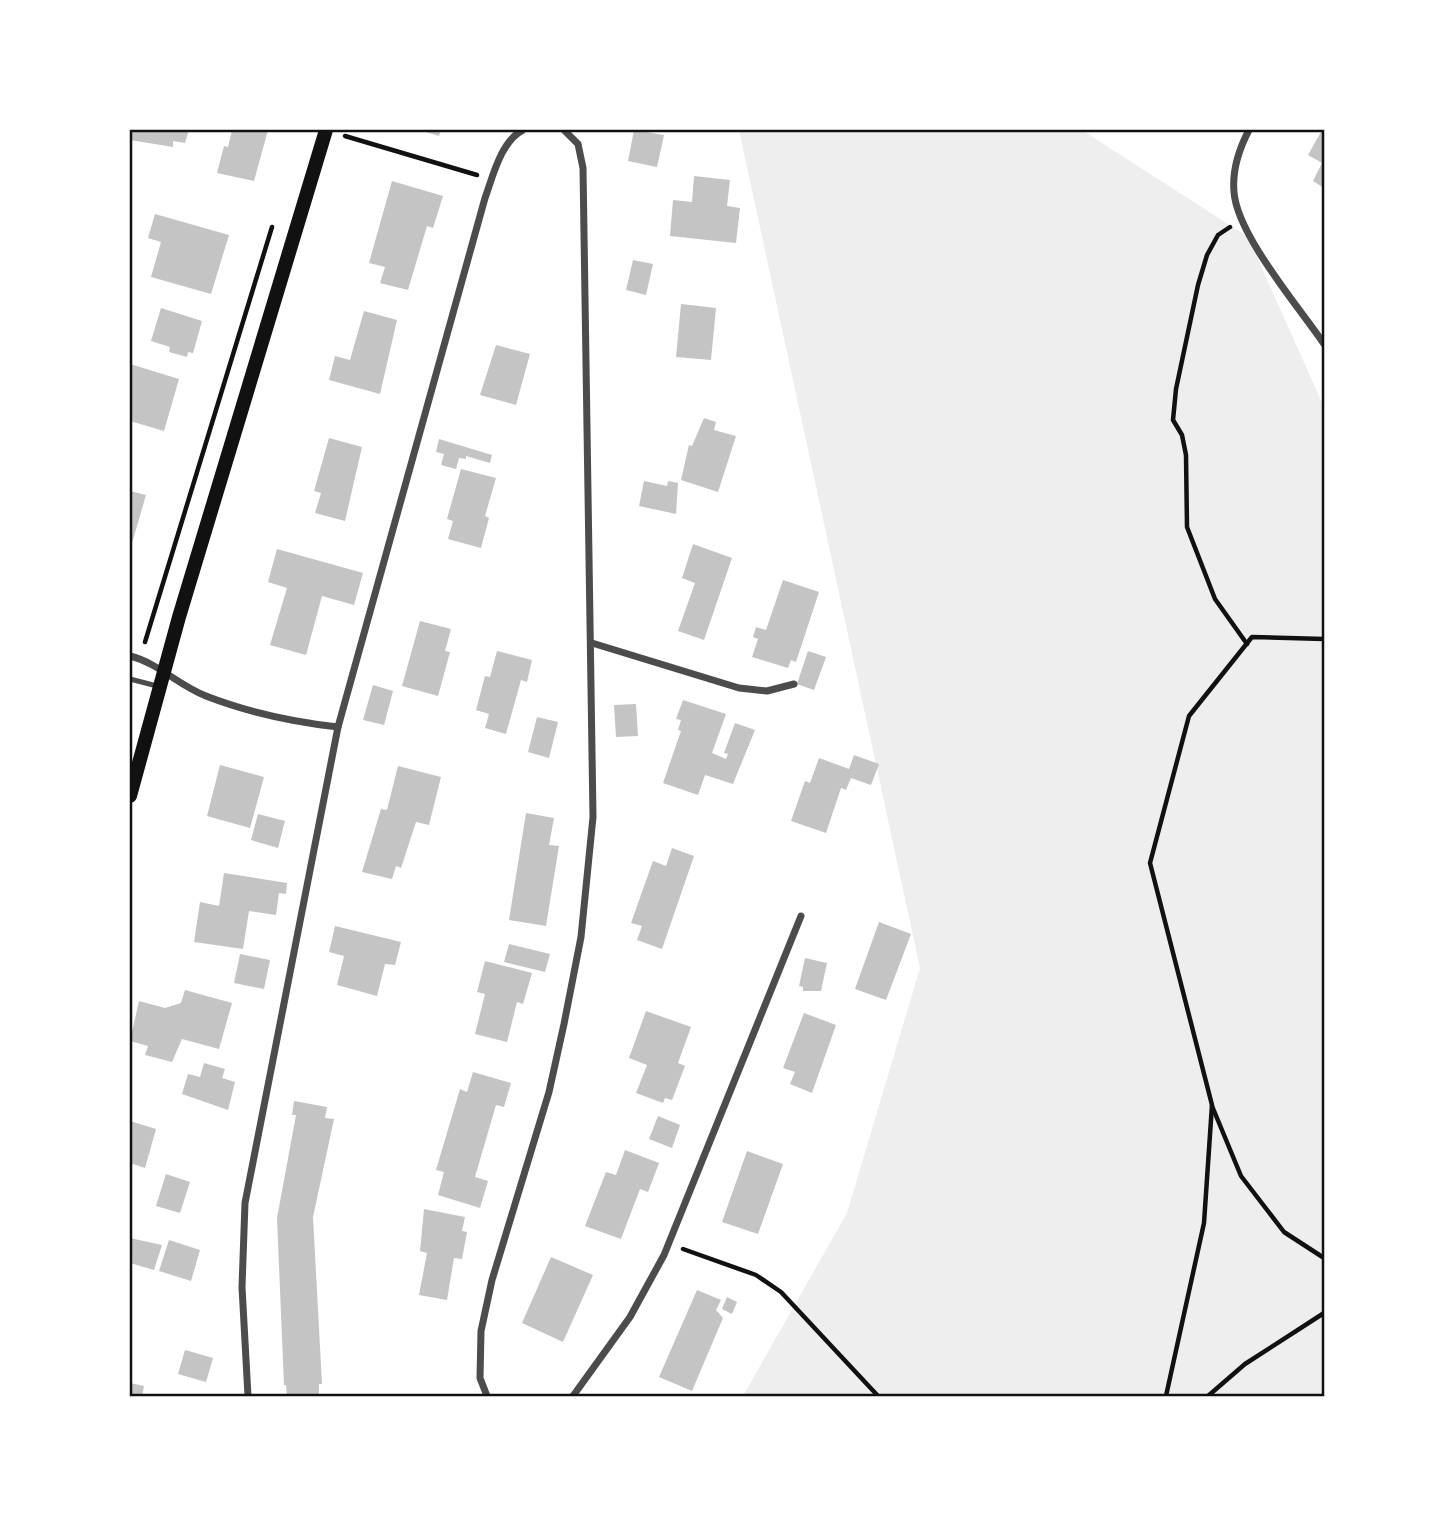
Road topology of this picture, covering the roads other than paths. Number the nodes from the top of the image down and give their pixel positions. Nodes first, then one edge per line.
1 (326, 130) edge
2 (523, 130) edge
3 (564, 130) edge
4 (1249, 130) edge
5 (1325, 344) edge
6 (592, 643) junction
7 (130, 656) edge
8 (165, 673) junction
9 (130, 679) edge
10 (794, 684) dead end
11 (160, 687) junction
12 (338, 727) junction
13 (130, 796) edge
14 (801, 916) dead end
15 (248, 1396) edge
16 (487, 1396) edge
17 (573, 1396) edge

1 - 8 main road
2 - 12 street
3 - 6 street
4 - 5 street
6 - 10 street
6 - 16 street
7 - 8 street
8 - 11 main road
8 - 12 street
9 - 11 lane
11 - 13 main road
12 - 15 street
14 - 17 street

